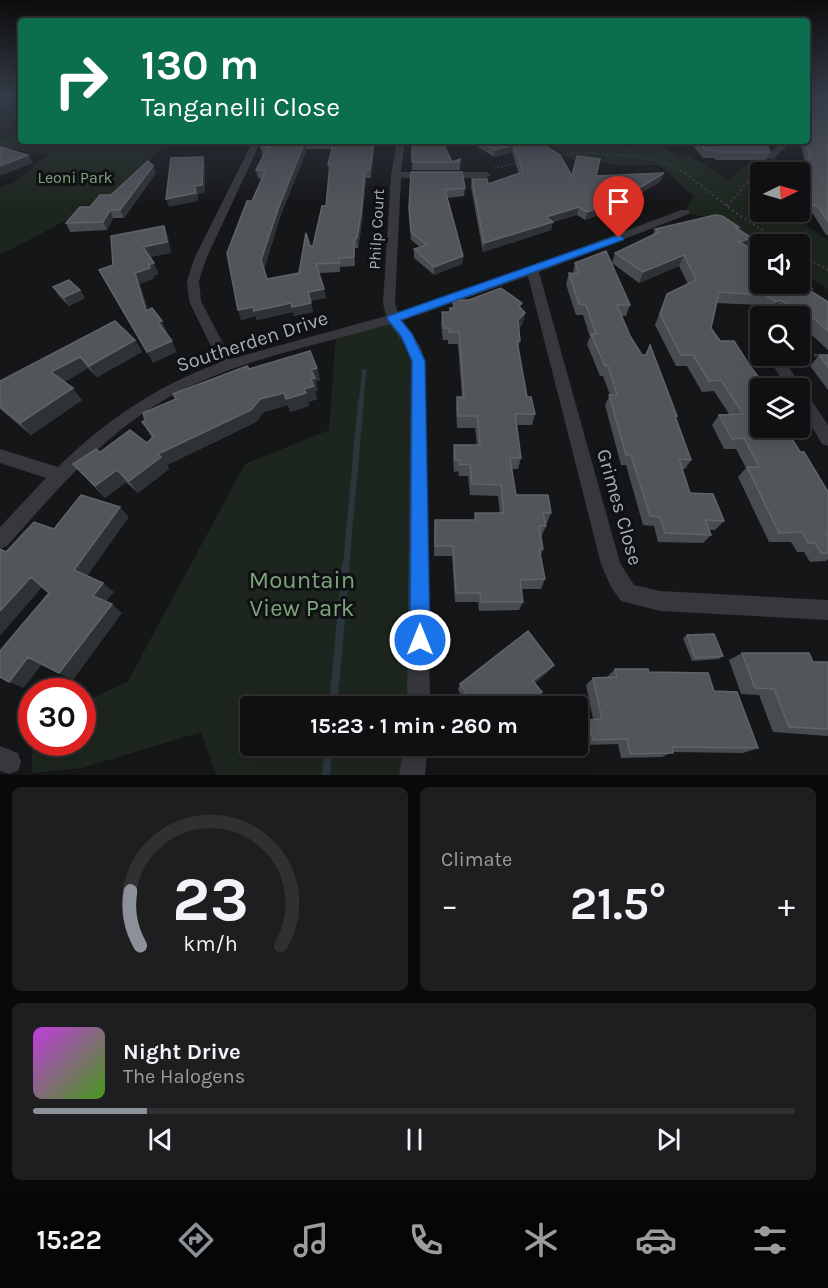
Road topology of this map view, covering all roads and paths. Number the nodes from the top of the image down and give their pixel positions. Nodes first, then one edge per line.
1 (256, 144) edge
2 (401, 144) edge
3 (568, 144) edge
4 (634, 144) edge
5 (784, 144) edge
6 (579, 153) junction
7 (629, 155) junction
8 (555, 156) edge
9 (771, 156) joint
10 (520, 162) edge
11 (396, 175) junction
12 (486, 175) joint
13 (727, 206) junction
14 (685, 212) dead end
15 (769, 234) edge
16 (810, 260) edge
17 (532, 270) junction
18 (828, 270) edge
19 (393, 319) junction
20 (810, 355) edge
21 (828, 356) edge
22 (227, 366) junction
23 (810, 411) edge
24 (828, 439) edge
25 (0, 456) edge
26 (59, 475) junction
27 (0, 540) edge
28 (828, 610) edge
29 (419, 696) edge
30 (415, 756) edge
31 (412, 775) edge

1 - 22 street
2 - 11 street, Philp Court
3 - 6 path
4 - 7 path
5 - 9 street
6 - 7 path
6 - 8 path
7 - 13 path
9 - 13 path
10 - 12 path
11 - 12 street
11 - 19 street, Philp Court
13 - 15 path
14 - 17 street, Southerden Drive
16 - 18 path
17 - 19 street, Southerden Drive
17 - 28 street, Grimes Close
19 - 22 street, Southerden Drive
19 - 29 street
20 - 21 path
22 - 26 street, Southerden Drive
23 - 24 street
25 - 26 street
26 - 27 street, Southerden Drive
30 - 31 street

